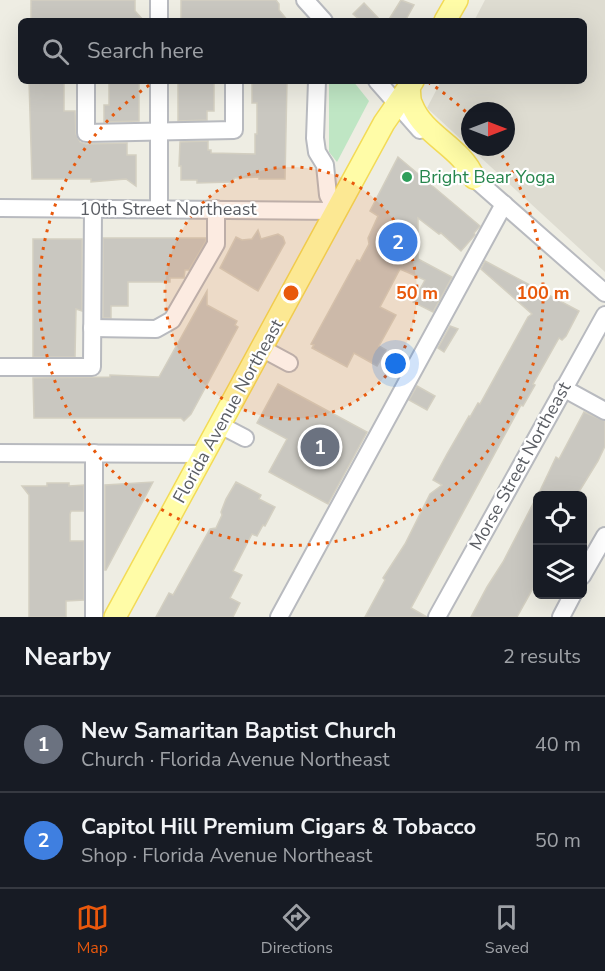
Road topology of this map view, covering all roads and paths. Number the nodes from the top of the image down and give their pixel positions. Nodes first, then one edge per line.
1 (159, 0) edge
2 (305, 0) edge
3 (457, 0) edge
4 (159, 18) edge
5 (318, 18) edge
6 (447, 18) edge
7 (86, 84) edge
8 (159, 84) edge
9 (234, 84) edge
10 (317, 84) edge
11 (380, 84) edge
12 (411, 84) edge
13 (397, 105) junction
14 (159, 132) junction
15 (474, 178) junction
16 (504, 204) junction
17 (0, 208) edge
18 (93, 209) junction
19 (159, 209) junction
20 (216, 209) junction
21 (336, 211) junction
22 (605, 293) edge
23 (605, 315) edge
24 (92, 328) junction
25 (262, 349) junction
26 (289, 363) dead end
27 (0, 367) edge
28 (563, 388) junction
29 (605, 411) edge
30 (220, 425) junction
31 (245, 438) dead end
32 (0, 453) edge
33 (94, 453) junction
34 (204, 454) junction
35 (605, 536) edge
36 (587, 567) edge
37 (570, 599) edge
38 (94, 617) edge
39 (116, 617) edge
40 (279, 617) edge
41 (437, 617) edge
42 (561, 617) edge

1 - 4 street
2 - 5 street
3 - 6 main road
7 - 14 street
8 - 14 street
9 - 14 street
10 - 21 street
11 - 13 street
12 - 13 main road, Florida Avenue Northeast
12 - 15 main road
13 - 15 street
13 - 21 main road, Florida Avenue Northeast
14 - 19 street
15 - 16 street
16 - 22 street
16 - 40 street
17 - 18 street, 10th Street Northeast
18 - 19 street, 10th Street Northeast
18 - 24 street
19 - 20 street, 10th Street Northeast
20 - 21 street, 10th Street Northeast
20 - 24 street
21 - 25 main road, Florida Avenue Northeast
23 - 28 street, Morse Street Northeast
24 - 27 street
25 - 26 street
25 - 30 main road, Florida Avenue Northeast
28 - 29 street
28 - 41 street, Morse Street Northeast
30 - 31 street
30 - 34 main road, Florida Avenue Northeast
32 - 33 street
33 - 34 street
33 - 38 street
34 - 39 main road, Florida Avenue Northeast
35 - 36 street
37 - 42 street

